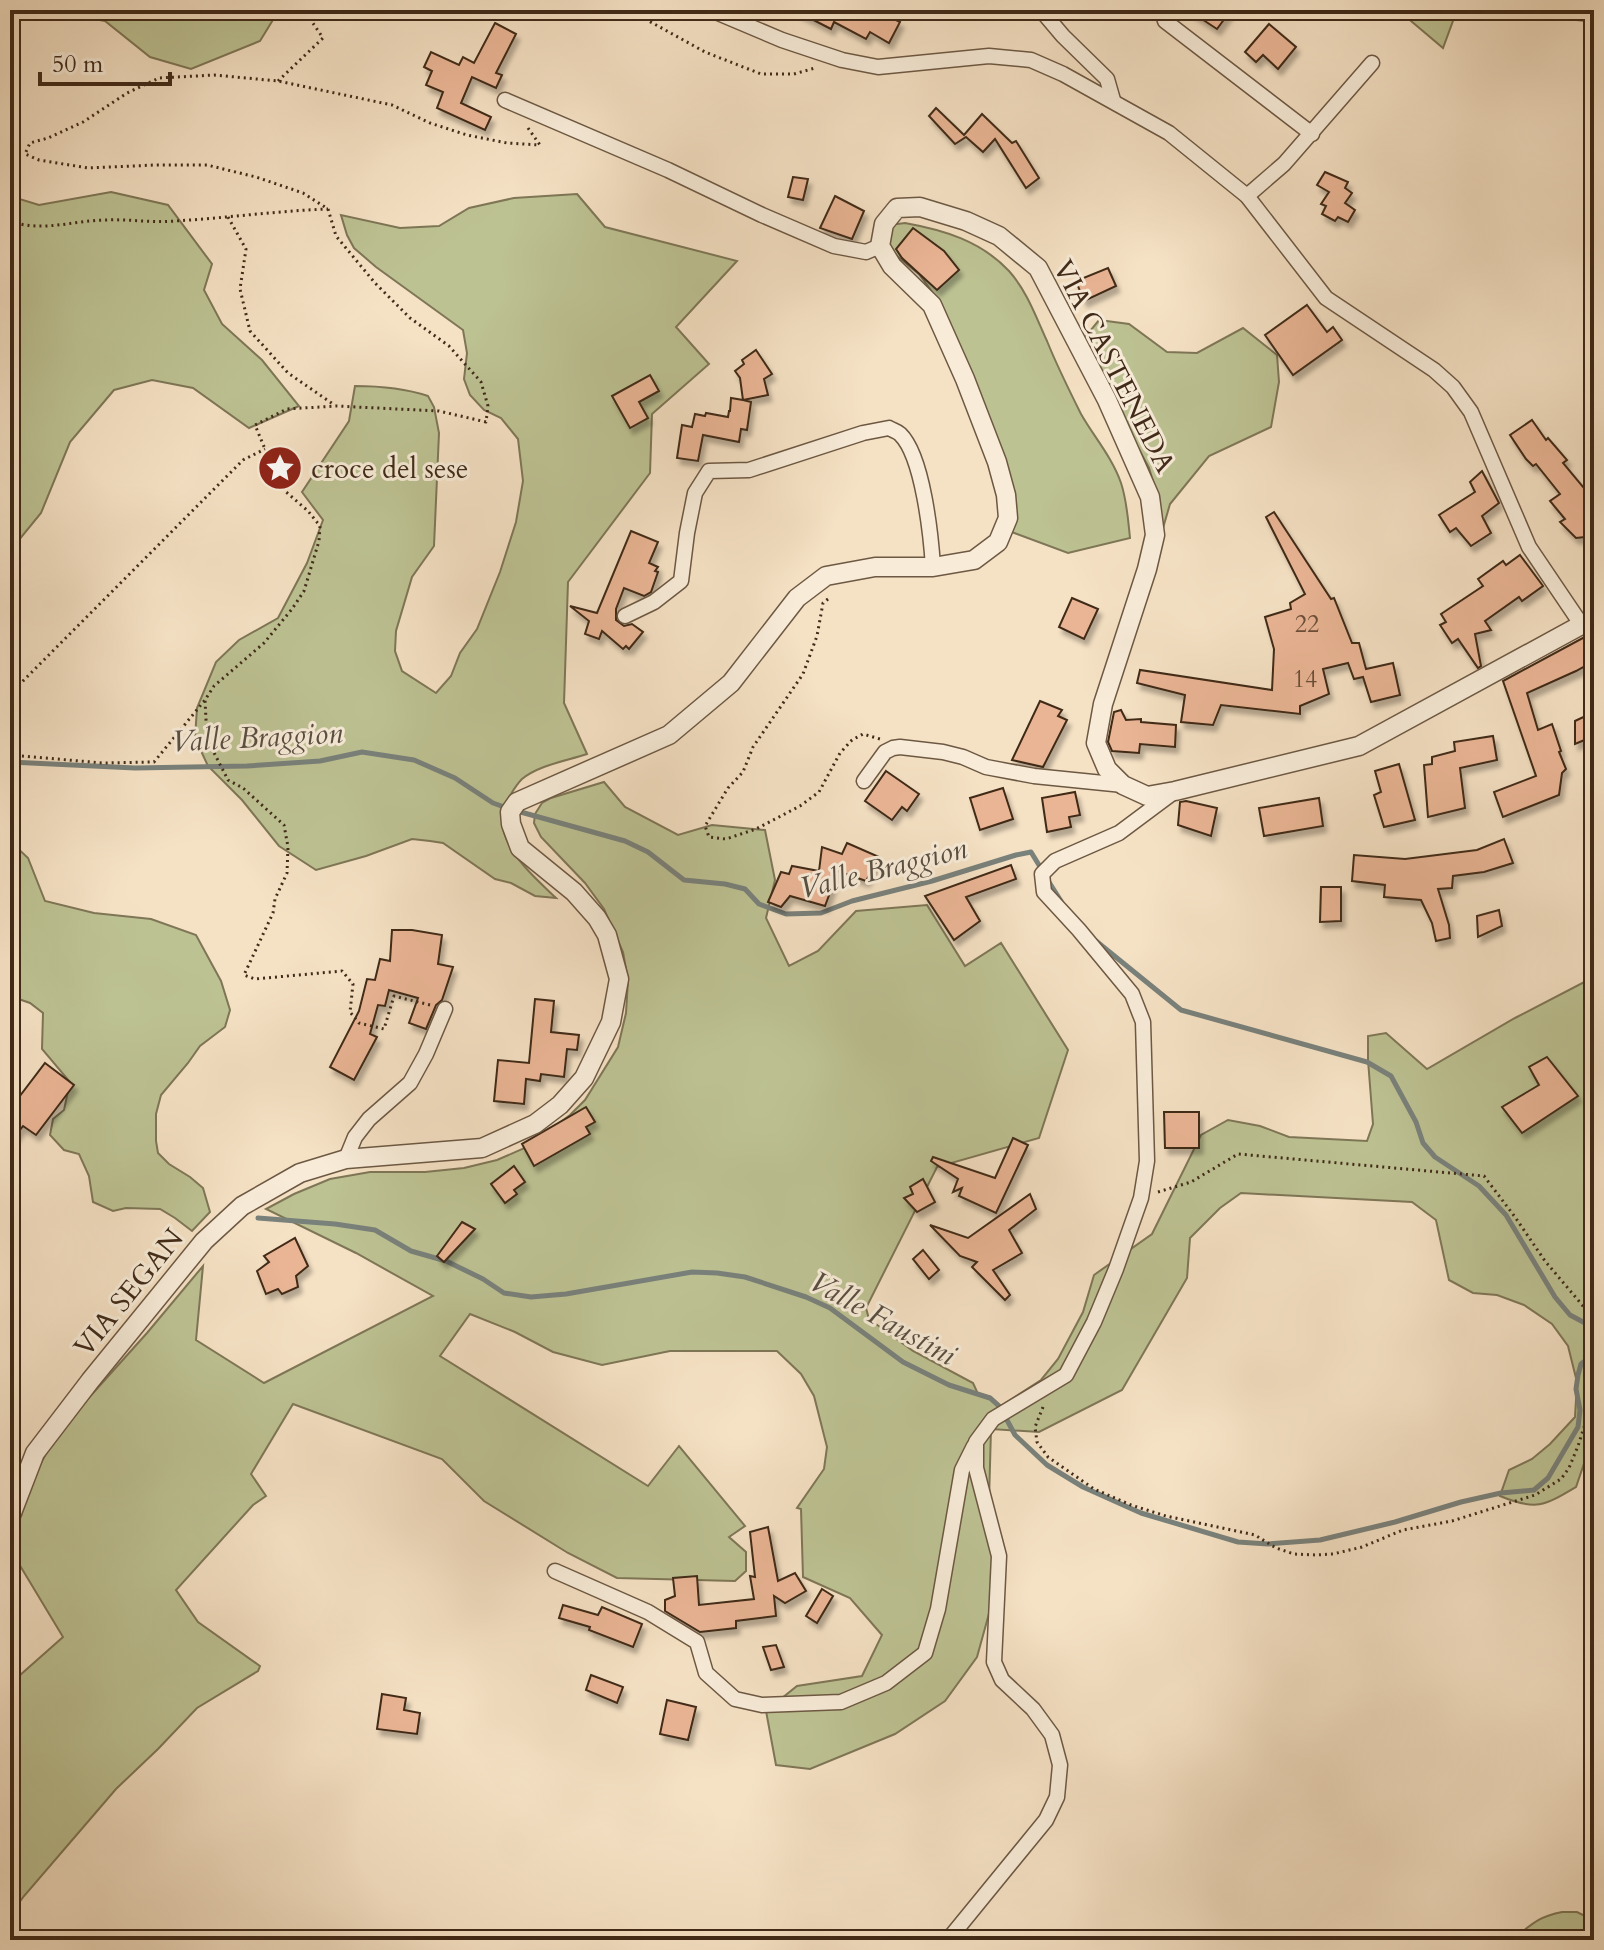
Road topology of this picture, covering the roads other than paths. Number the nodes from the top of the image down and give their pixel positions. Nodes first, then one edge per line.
1 (711, 10) edge
2 (1041, 10) edge
3 (1162, 10) edge
4 (1372, 63) dead end
5 (505, 100) dead end
6 (1113, 100) junction
7 (1312, 134) junction
8 (1247, 196) junction
9 (880, 246) junction
10 (933, 567) junction
11 (625, 616) dead end
12 (1587, 621) edge
13 (864, 781) dead end
14 (1123, 785) junction
15 (1175, 791) junction
16 (445, 1009) road end
17 (346, 1159) junction
18 (976, 1442) junction
19 (10, 1518) edge
20 (555, 1571) dead end
21 (948, 1940) edge

1 - 6 street
2 - 6 street
3 - 7 street
4 - 7 street
5 - 9 street
6 - 8 street
7 - 8 street
8 - 12 street
9 - 10 street
9 - 14 street, VIA CASTENEDA
10 - 11 street
10 - 17 street
12 - 15 street
13 - 14 street
14 - 15 street
15 - 18 street
16 - 17 street
17 - 19 street, VIA SEGAN
18 - 20 street
18 - 21 street

